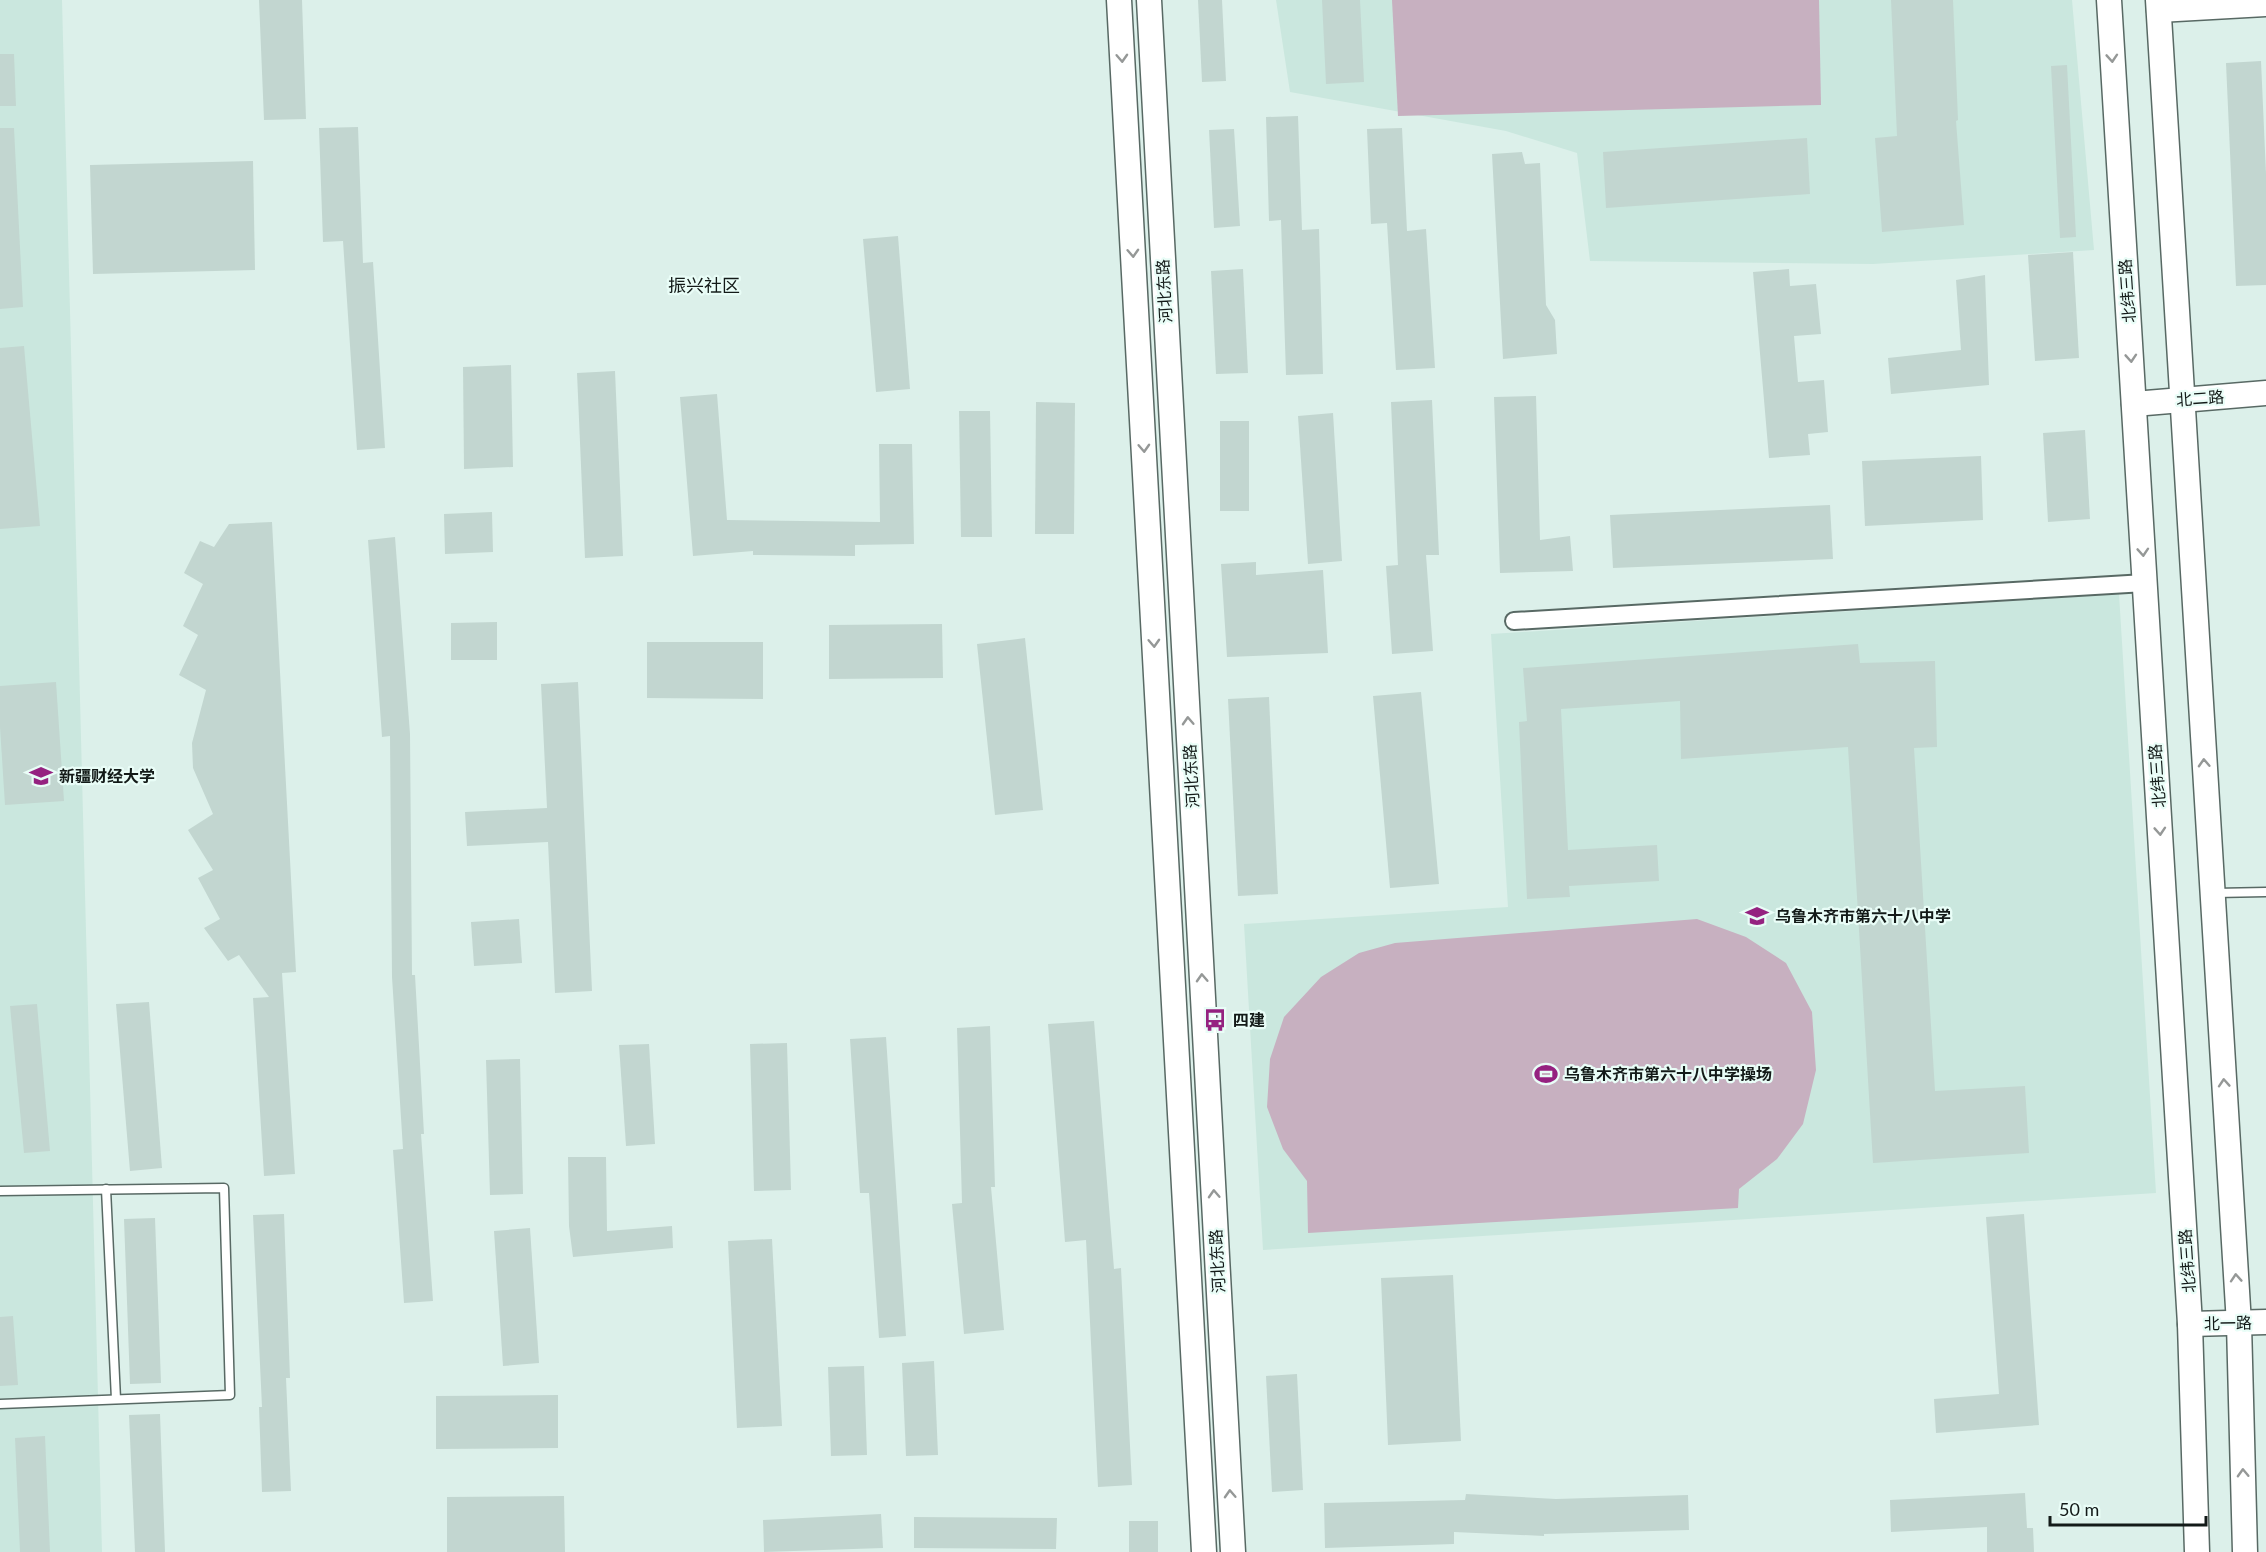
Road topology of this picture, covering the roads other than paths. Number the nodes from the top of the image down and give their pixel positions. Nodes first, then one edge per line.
1 (1119, 0) edge
2 (1149, 0) edge
3 (2109, 0) edge
4 (2266, 4) edge
5 (2158, 5) edge
6 (2266, 393) edge
7 (2182, 399) junction
8 (2134, 404) junction
9 (2145, 584) junction
10 (1514, 621) dead end
11 (2266, 892) edge
12 (2212, 893) junction
13 (106, 1189) junction
14 (0, 1191) edge
15 (2266, 1322) edge
16 (2190, 1324) junction
17 (2239, 1324) junction
18 (116, 1399) junction
19 (0, 1404) edge
20 (1204, 1552) edge
21 (1233, 1552) edge
22 (2197, 1552) edge
23 (2245, 1552) edge

1 -> 20 main road
21 -> 2 main road, 河北东路
3 -> 8 main road, 北纬三路
4 - 5 main road
5 - 7 main road
6 - 7 main road, 北二路
7 - 8 main road, 北二路
12 -> 7 main road
8 -> 9 main road, 北纬三路
9 - 10 street
9 -> 16 main road, 北纬三路
11 - 12 lane
17 -> 12 main road
13 - 14 lane
13 - 18 lane
13 - 18 lane
15 - 17 main road, 北一路
16 - 17 main road, 北一路
16 - 22 main road, 北纬三路
23 -> 17 main road
18 - 19 lane

